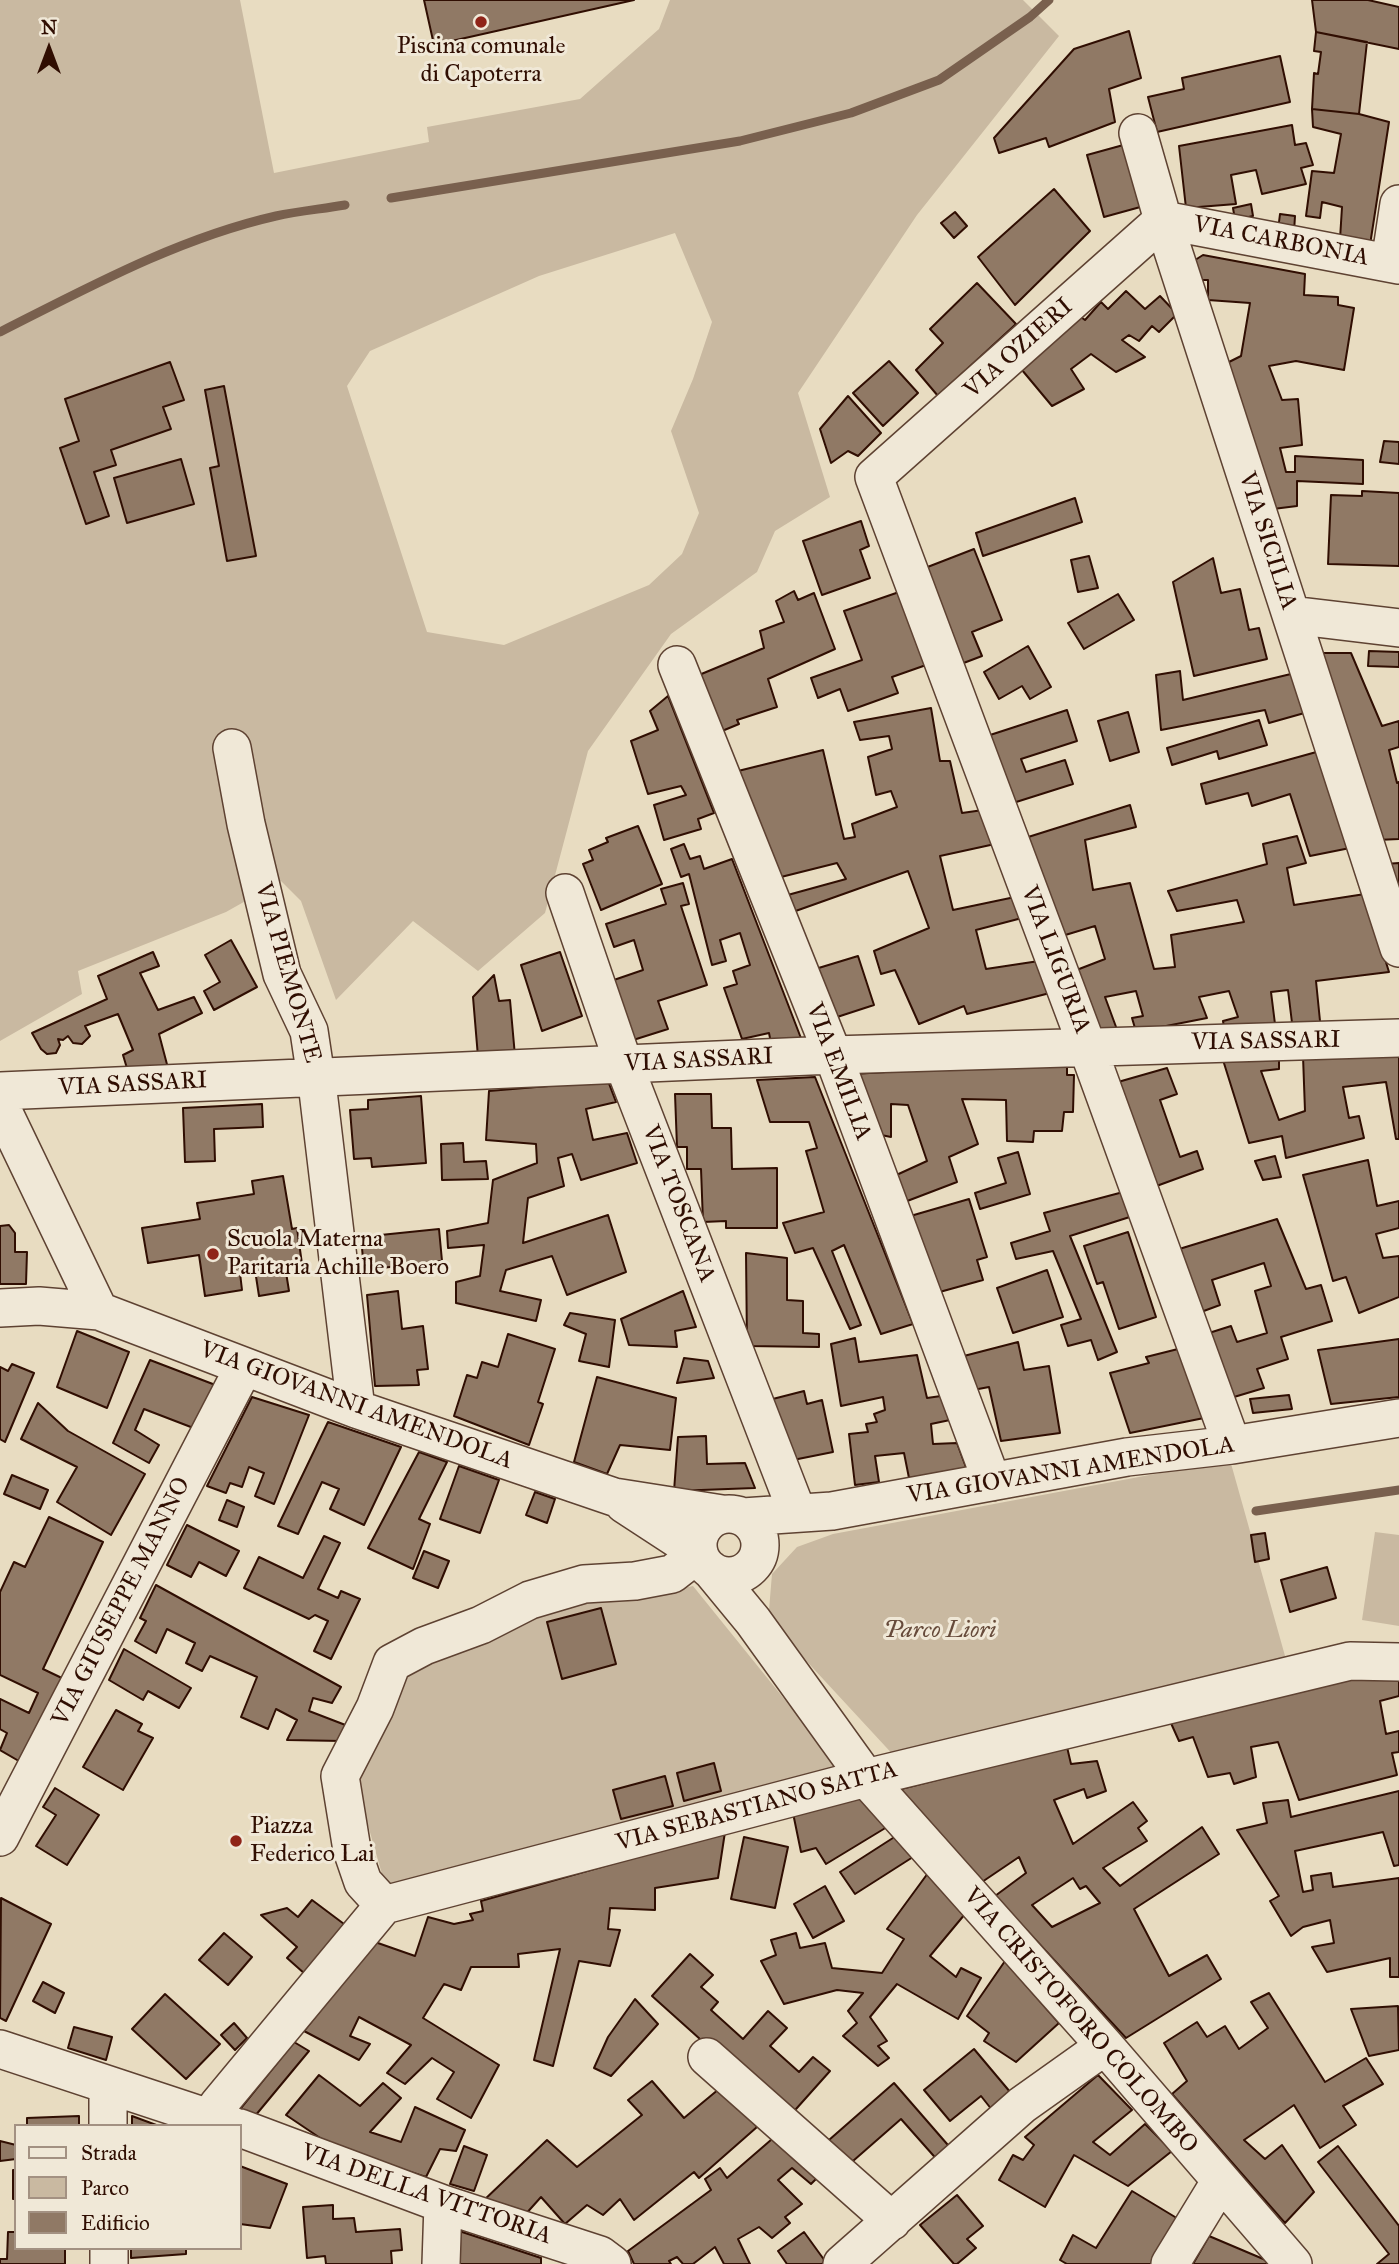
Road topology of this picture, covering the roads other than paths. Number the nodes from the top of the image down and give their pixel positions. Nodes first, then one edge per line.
1 (1138, 133) dead end
2 (1399, 204) edge
3 (1163, 220) junction
4 (1394, 264) edge
5 (874, 477) joint
6 (1291, 614) junction
7 (1399, 628) edge
8 (677, 665) dead end
9 (232, 748) dead end
10 (1385, 857) edge
11 (565, 893) dead end
12 (1399, 948) edge
13 (1399, 1038) edge
14 (1087, 1046) junction
15 (833, 1055) junction
16 (624, 1065) junction
17 (317, 1076) junction
18 (0, 1091) edge
19 (0, 1105) edge
20 (0, 1308) edge
21 (99, 1311) junction
22 (244, 1367) junction
23 (356, 1409) junction
24 (1399, 1418) edge
25 (1232, 1445) junction
26 (992, 1482) junction
27 (614, 1497) junction
28 (814, 1512) junction
29 (732, 1516) junction
30 (705, 1562) junction
31 (755, 1562) junction
32 (753, 1621) junction
33 (1399, 1662) edge
34 (866, 1778) junction
35 (0, 1837) edge
36 (384, 1905) junction
37 (1105, 2046) junction
38 (0, 2049) edge
39 (706, 2057) dead end
40 (108, 2086) junction
41 (108, 2124) edge
42 (228, 2124) edge
43 (242, 2129) edge
44 (1220, 2182) junction
45 (443, 2204) junction
46 (892, 2221) junction
47 (441, 2264) edge
48 (611, 2264) edge
49 (842, 2264) edge
50 (1170, 2264) edge
51 (1293, 2264) edge

1 - 3 street, VIA SICILIA
2 - 4 street
3 - 4 street, VIA CARBONIA
3 - 5 street, VIA OZIERI
3 - 6 street, VIA SICILIA
5 - 14 street, VIA LIGURIA
6 - 7 street
6 - 10 street, VIA SICILIA
8 - 15 street, VIA EMILIA
9 - 17 street, VIA PIEMONTE
10 - 12 street, VIA SICILIA
11 - 16 street, VIA TOSCANA
13 - 14 street, VIA SASSARI
14 - 15 street, VIA SASSARI
14 - 25 street, VIA LIGURIA
15 - 16 street, VIA SASSARI
15 - 26 street, VIA EMILIA
16 - 17 street, VIA SASSARI
16 - 28 street, VIA TOSCANA
17 - 18 street, VIA SASSARI
17 - 23 street, VIA PIEMONTE
19 - 21 street
20 - 21 street, VIA GIOVANNI AMENDOLA
21 - 22 street, VIA GIOVANNI AMENDOLA
22 - 23 street, VIA GIOVANNI AMENDOLA
22 - 35 street, VIA GIUSEPPE MANNO
23 - 27 street, VIA GIOVANNI AMENDOLA
24 - 25 street, VIA GIOVANNI AMENDOLA
25 - 26 street, VIA GIOVANNI AMENDOLA
26 - 28 street, VIA GIOVANNI AMENDOLA
27 - 29 street, VIA GIOVANNI AMENDOLA
27 - 30 street, VIA GIOVANNI AMENDOLA
28 - 29 street, VIA GIOVANNI AMENDOLA
29 - 30 street
29 - 31 street
30 - 31 street
30 - 32 street, VIA GIOVANNI AMENDOLA
30 - 36 street
31 - 32 street
32 - 34 street, VIA CRISTOFORO COLOMBO
33 - 34 street, VIA SEBASTIANO SATTA
34 - 36 street, VIA SEBASTIANO SATTA
34 - 37 street, VIA CRISTOFORO COLOMBO
36 - 42 street
37 - 44 street, VIA CRISTOFORO COLOMBO
37 - 46 street
38 - 40 street, VIA DELLA VITTORIA
39 - 46 street
40 - 41 street
40 - 42 street, VIA DELLA VITTORIA
43 - 45 street, VIA DELLA VITTORIA
44 - 50 street
44 - 51 street, VIA CRISTOFORO COLOMBO
45 - 47 street
45 - 48 street, VIA DELLA VITTORIA
46 - 49 street

